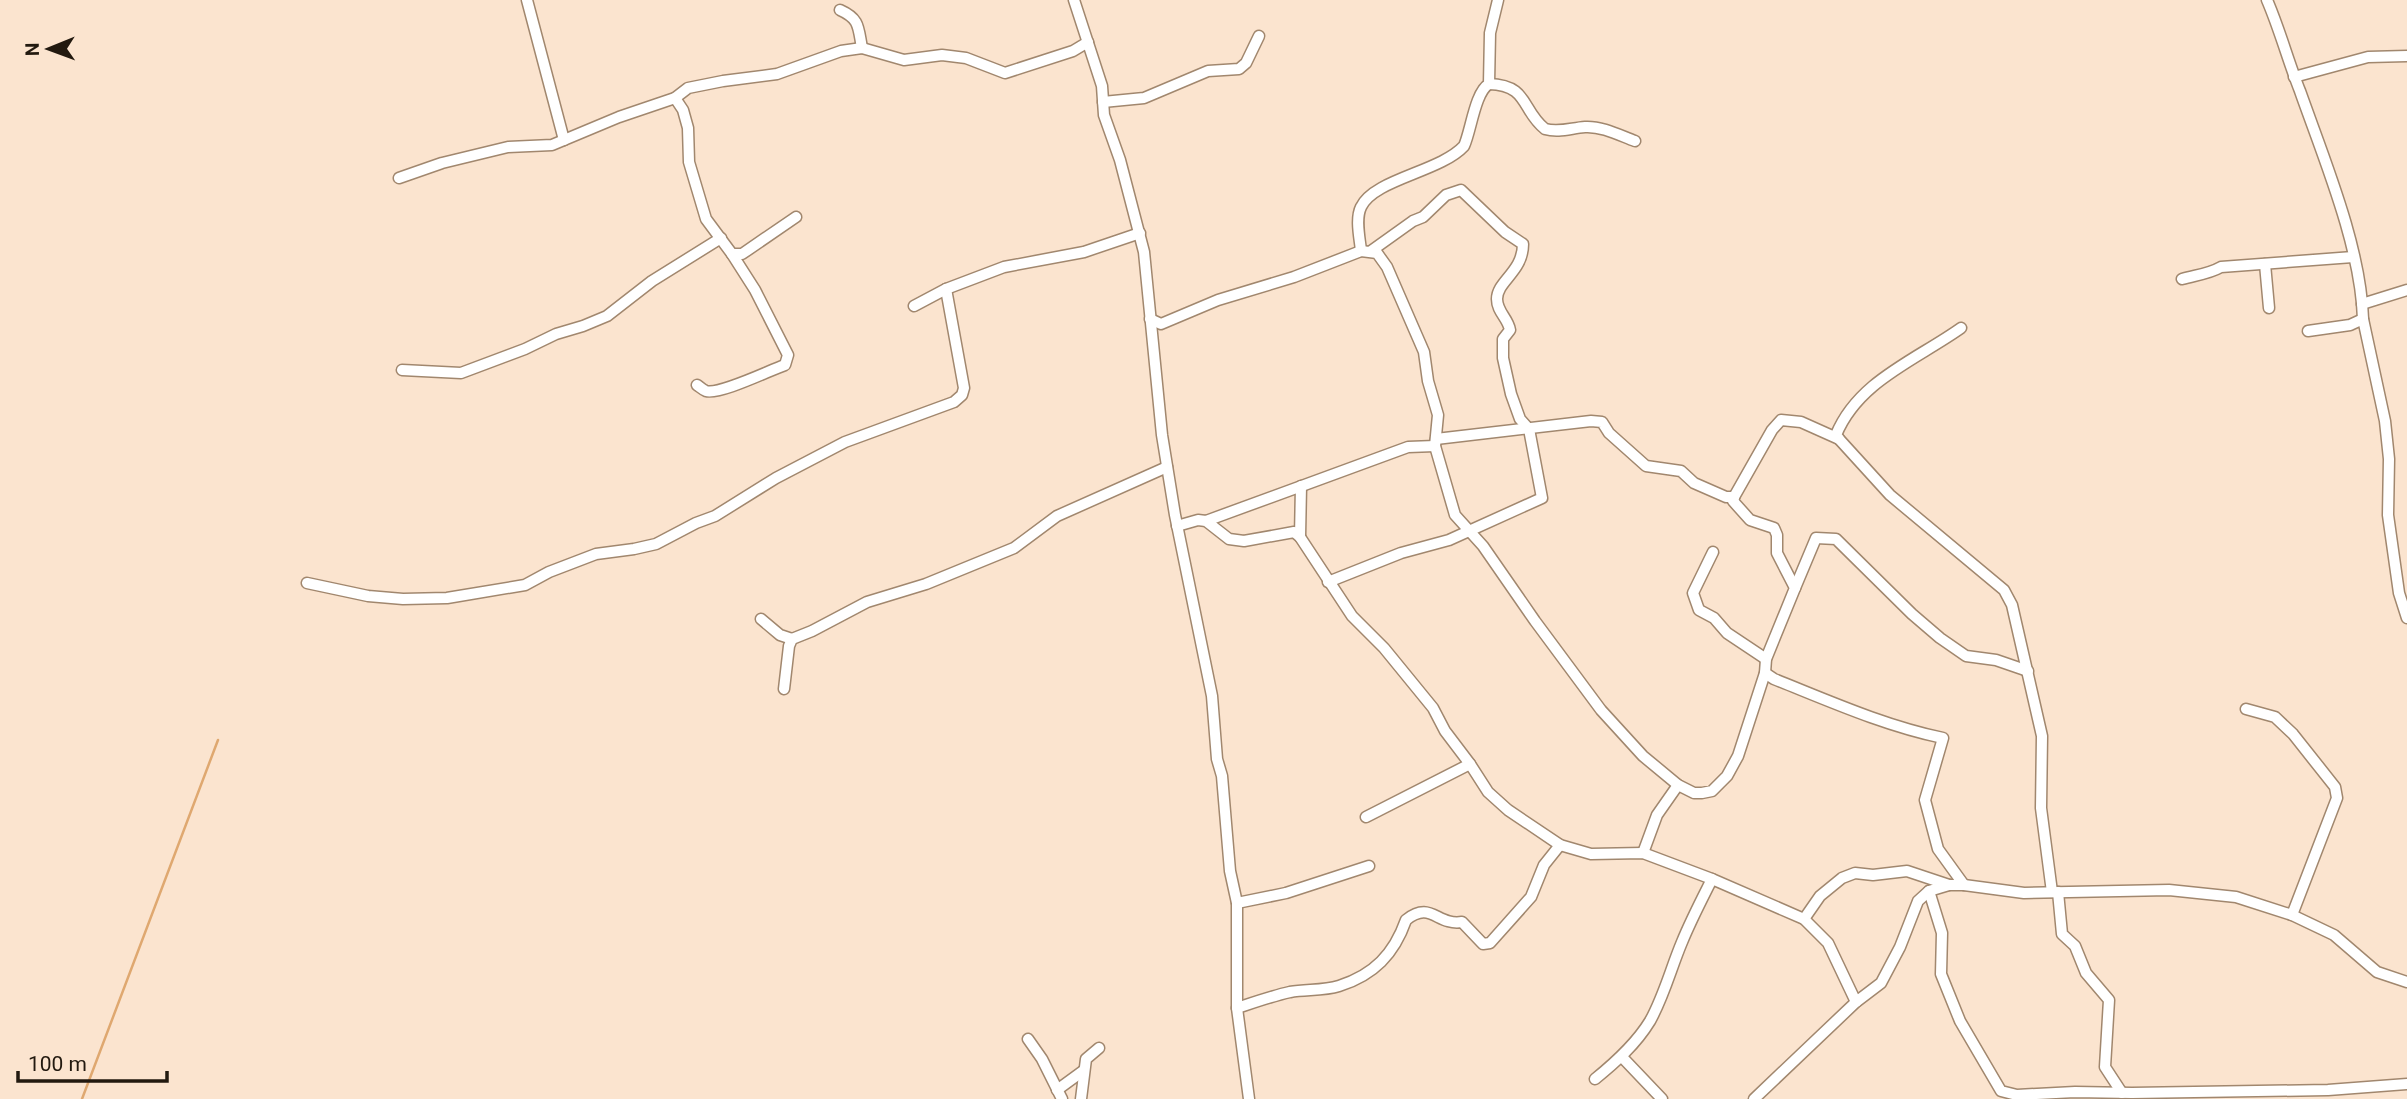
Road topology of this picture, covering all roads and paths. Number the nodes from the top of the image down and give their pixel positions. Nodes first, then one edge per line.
1 (527, 0) edge
2 (1074, 0) edge
3 (1498, 0) edge
4 (2267, 0) edge
5 (840, 10) dead end
6 (1259, 36) dead end
7 (1088, 42) junction
8 (862, 48) junction
9 (2407, 56) edge
10 (2294, 77) junction
11 (1489, 84) junction
12 (675, 98) junction
13 (1103, 102) junction
14 (564, 140) junction
15 (1635, 141) dead end
16 (399, 178) dead end
17 (796, 217) dead end
18 (1140, 233) junction
19 (721, 238) junction
20 (1366, 251) junction
21 (732, 254) junction
22 (2353, 257) junction
23 (2265, 264) junction
24 (2182, 279) dead end
25 (946, 289) junction
26 (2407, 290) edge
27 (2362, 304) junction
28 (914, 306) dead end
29 (2269, 308) dead end
30 (2363, 318) junction
31 (1150, 319) junction
32 (1961, 328) dead end
33 (2308, 331) dead end
34 (402, 370) dead end
35 (696, 385) dead end
36 (1529, 429) junction
37 (1839, 439) junction
38 (1436, 443) junction
39 (1167, 467) junction
40 (1301, 485) junction
41 (1734, 497) junction
42 (1206, 521) junction
43 (1177, 526) junction
44 (1469, 530) junction
45 (1300, 537) junction
46 (1713, 552) dead end
47 (1328, 582) junction
48 (307, 583) dead end
49 (1794, 588) junction
50 (761, 618) dead end
51 (2407, 618) edge
52 (792, 639) junction
53 (1766, 659) junction
54 (2028, 671) junction
55 (1765, 673) junction
56 (784, 689) dead end
57 (2246, 709) dead end
58 (1470, 764) junction
59 (1678, 785) junction
60 (1366, 817) dead end
61 (1560, 845) junction
62 (1643, 853) junction
63 (1369, 866) dead end
64 (1712, 879) junction
65 (1949, 885) junction
66 (1964, 885) junction
67 (1928, 891) junction
68 (2055, 892) junction
69 (1237, 903) junction
70 (2291, 915) junction
71 (1804, 919) junction
72 (2407, 982) edge
73 (1856, 1002) junction
74 (1237, 1008) junction
75 (1028, 1039) dead end
76 (1099, 1048) dead end
77 (1622, 1057) junction
78 (1083, 1071) junction
79 (1595, 1079) dead end
80 (2407, 1084) edge
81 (2122, 1093) junction
82 (1060, 1095) edge
83 (2140, 1096) edge
84 (2014, 1097) edge
85 (1081, 1099) edge
86 (1249, 1099) edge
87 (1662, 1099) edge
88 (1754, 1099) edge

1 - 14 street
2 - 7 street
3 - 11 street
4 - 10 street
5 - 8 street
6 - 13 street
7 - 8 street
7 - 13 street
8 - 12 street
9 - 10 street
10 - 22 street
11 - 15 street
11 - 20 street
12 - 14 street
12 - 19 street
13 - 18 street
14 - 16 street
17 - 21 street
18 - 25 street
18 - 31 street
19 - 21 street
19 - 34 street
20 - 31 street
20 - 36 street
20 - 38 street
21 - 35 street
22 - 23 street
22 - 27 street
23 - 24 street
23 - 29 street
25 - 28 street
25 - 48 street
26 - 27 street
27 - 30 street
30 - 33 street
30 - 51 street
31 - 39 street
32 - 37 street
36 - 38 street
36 - 41 street
36 - 44 street
37 - 41 street
37 - 54 street
38 - 40 street
38 - 44 street
39 - 43 street
39 - 52 street
40 - 42 street
40 - 45 street
41 - 49 street
42 - 43 street
42 - 45 street
43 - 69 street
44 - 47 street
44 - 59 street
45 - 47 street
46 - 53 street
47 - 58 street
49 - 53 street
49 - 54 street
50 - 52 street
52 - 56 street
53 - 55 street
54 - 68 street
55 - 59 street
55 - 66 street
57 - 70 street
58 - 60 street
58 - 61 street
59 - 62 street
61 - 62 street
61 - 74 street
62 - 64 street
63 - 69 street
64 - 71 street
64 - 77 street
65 - 66 street
65 - 67 street
65 - 71 street
66 - 68 street
67 - 73 street
67 - 84 street
68 - 70 street
68 - 81 street
69 - 74 street
70 - 72 street
71 - 73 street
73 - 88 street
74 - 86 street
75 - 82 street
76 - 78 street
77 - 79 street
77 - 87 street
78 - 82 street
78 - 85 street
80 - 83 street
81 - 83 street
81 - 84 street

